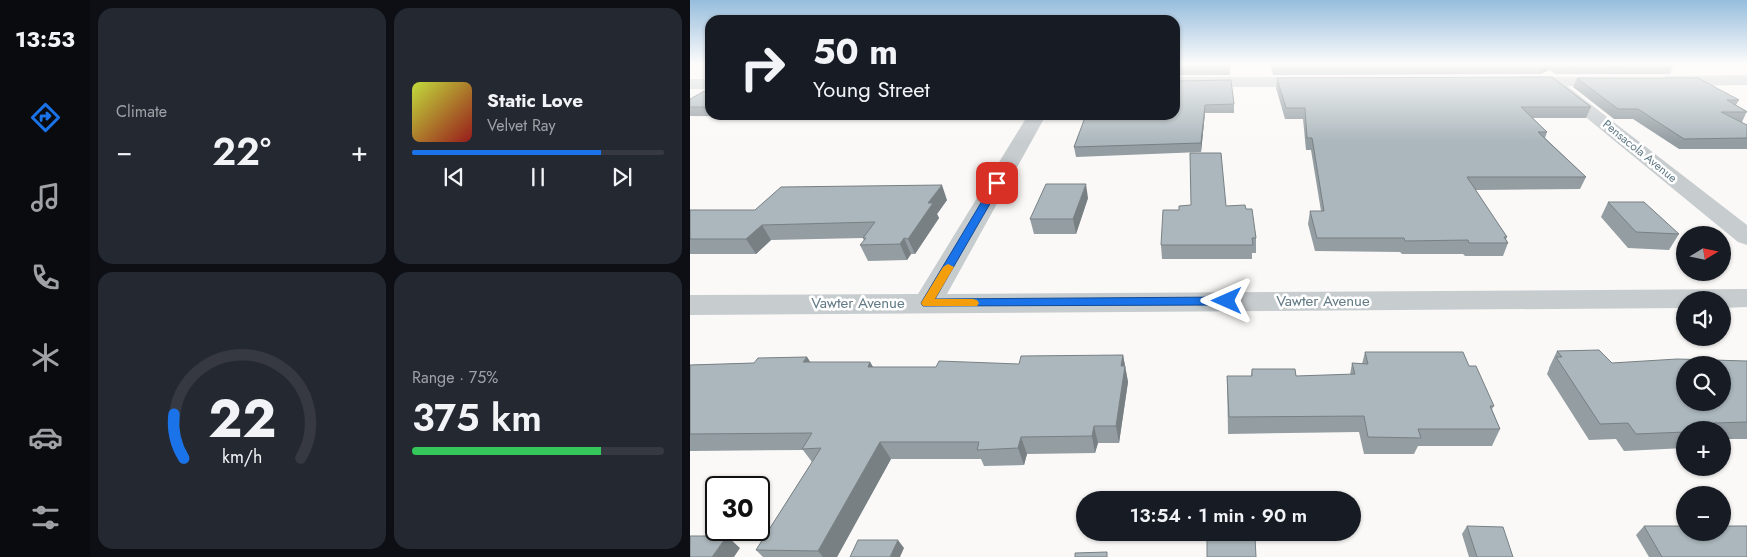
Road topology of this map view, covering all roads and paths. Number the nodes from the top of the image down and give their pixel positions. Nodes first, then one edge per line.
1 (1563, 90) edge
2 (1034, 120) edge
3 (1747, 237) edge
4 (1747, 298) edge
5 (927, 303) junction
6 (690, 305) edge

1 - 3 street, Pensacola Avenue
2 - 5 street
4 - 5 street, Vawter Avenue
5 - 6 street, Vawter Avenue

